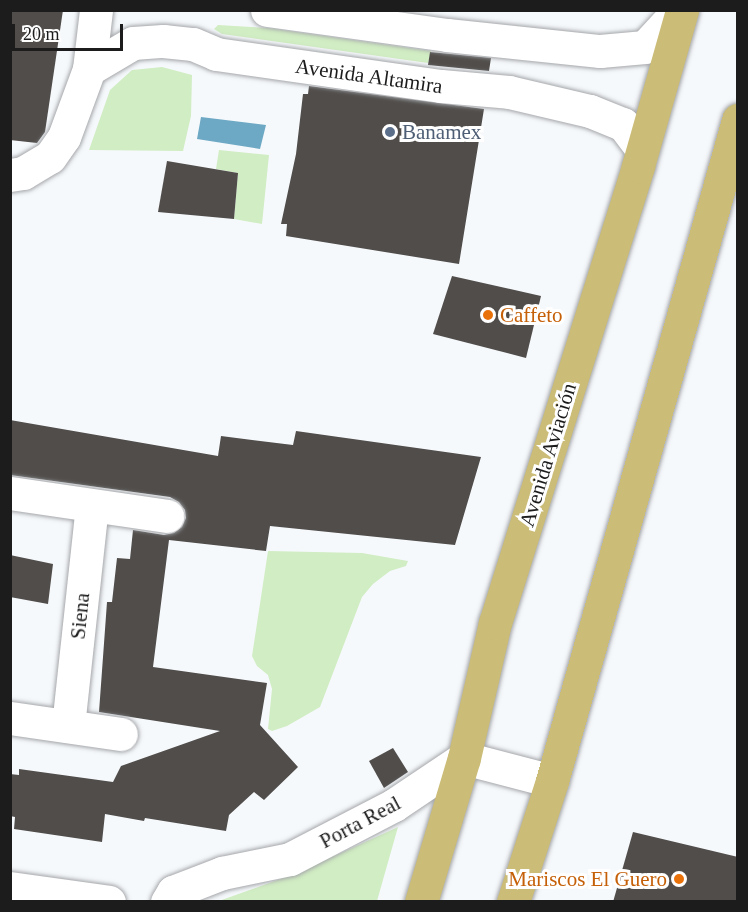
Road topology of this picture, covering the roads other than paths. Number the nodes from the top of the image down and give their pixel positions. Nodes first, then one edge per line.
1 (96, 10) edge
2 (267, 10) edge
3 (681, 10) edge
4 (515, 43) junction
5 (89, 69) junction
6 (509, 92) junction
7 (738, 120) edge
8 (642, 149) junction
9 (10, 175) edge
10 (10, 493) edge
11 (92, 506) junction
12 (167, 516) dead end
13 (10, 718) edge
14 (68, 726) junction
15 (121, 734) dead end
16 (464, 758) junction
17 (552, 781) junction
18 (10, 888) edge
19 (109, 902) edge
20 (166, 902) edge
21 (421, 902) edge
22 (513, 902) edge

1 - 5 street
2 - 4 street
3 - 4 street
3 - 8 main road, Avenida Aviación
4 - 6 street
5 - 6 street, Avenida Altamira
5 - 9 street
6 - 8 street, Avenida Altamira
7 - 17 main road
8 - 16 main road, Avenida Aviación
10 - 11 street
11 - 12 street
11 - 14 street, Siena
13 - 14 street
14 - 15 street
16 - 17 street
16 - 20 street, Porta Real
16 - 21 main road, Avenida Aviación
17 - 22 main road
18 - 19 street

